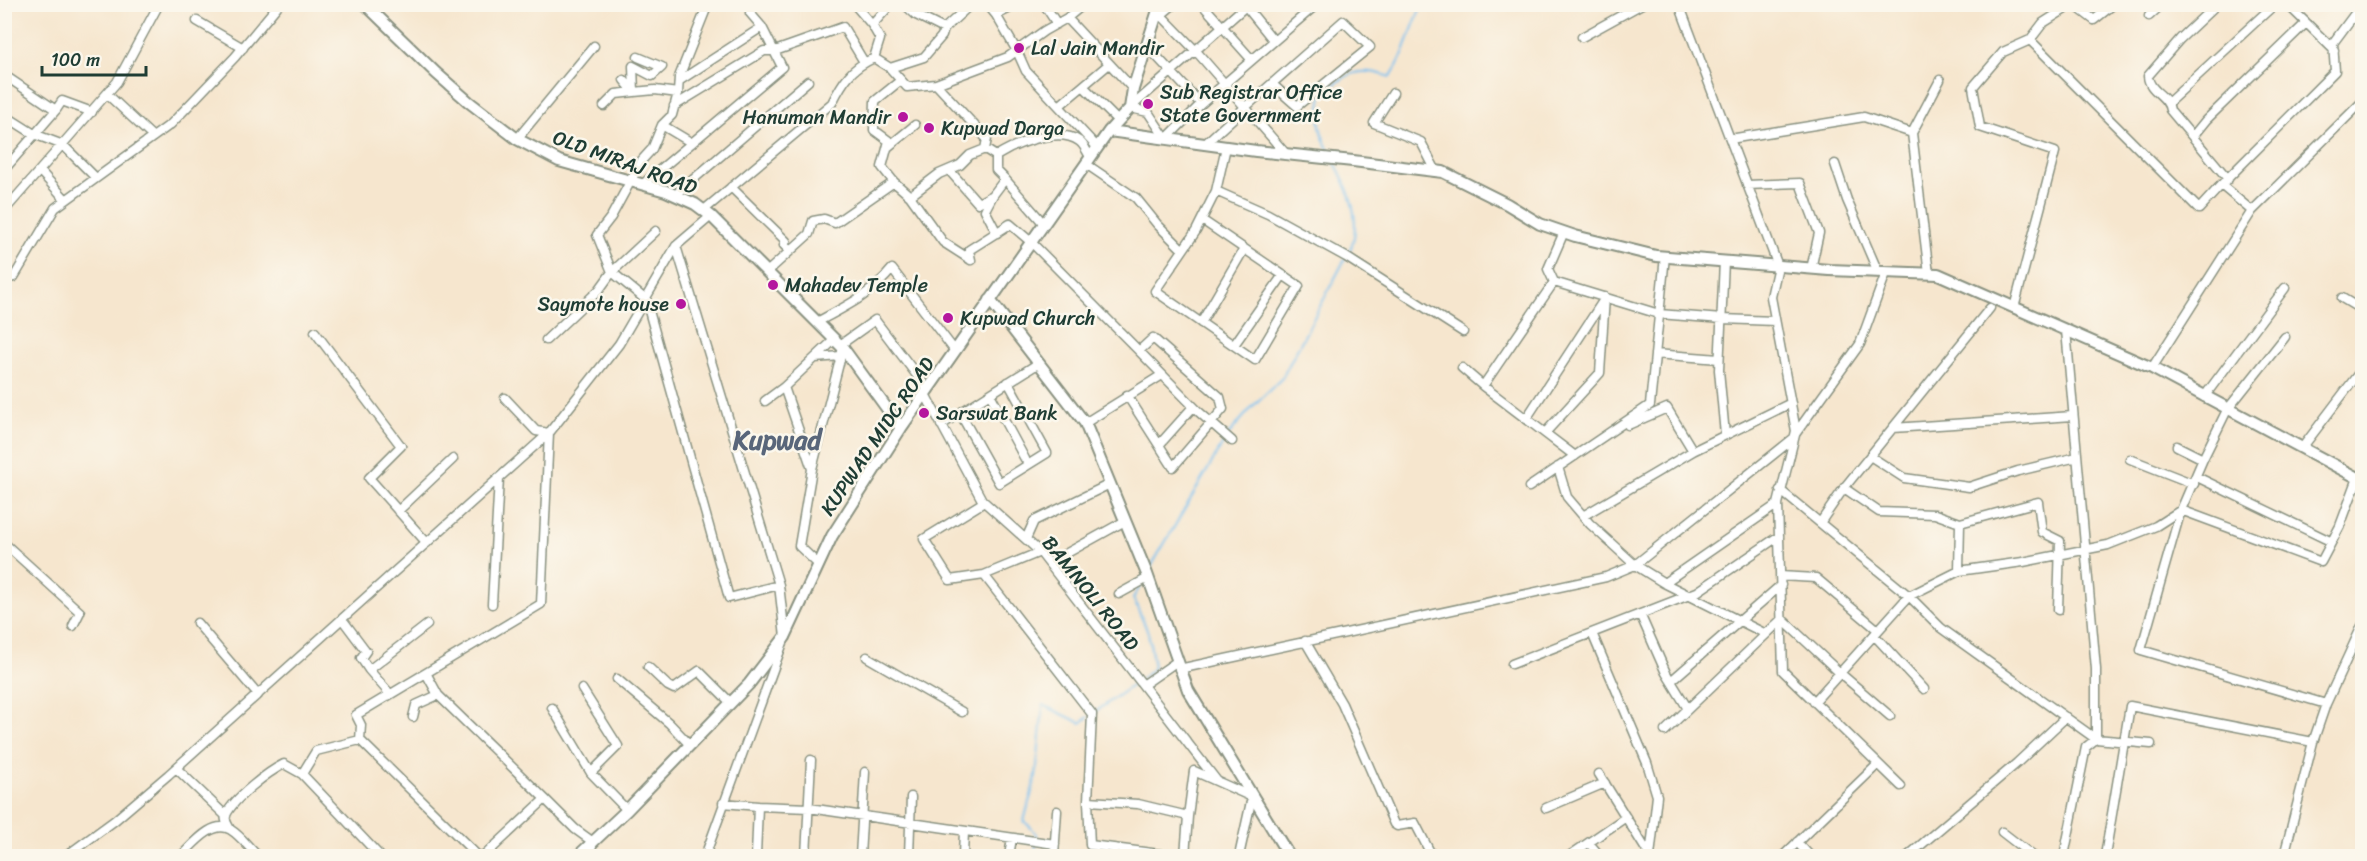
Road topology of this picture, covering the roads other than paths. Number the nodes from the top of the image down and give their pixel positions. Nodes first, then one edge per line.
1 (159, 4) edge
2 (364, 4) edge
3 (708, 4) edge
4 (752, 4) edge
5 (854, 4) edge
6 (891, 4) edge
7 (904, 4) edge
8 (971, 4) edge
9 (987, 4) edge
10 (1018, 4) edge
11 (1044, 4) edge
12 (1084, 4) edge
13 (1174, 4) edge
14 (1202, 4) edge
15 (1317, 4) edge
16 (1642, 4) edge
17 (1679, 4) edge
18 (2114, 4) edge
19 (2162, 4) edge
20 (2217, 4) edge
21 (2275, 4) edge
22 (2286, 4) edge
23 (2362, 4) edge
24 (1246, 5) edge
25 (275, 6) edge
26 (1160, 11) edge
27 (996, 15) junction
28 (2150, 16) dead end
29 (1067, 18) junction
30 (197, 21) dead end
31 (2306, 23) junction
32 (1057, 24) junction
33 (872, 25) junction
34 (762, 27) junction
35 (1222, 27) junction
36 (944, 29) junction
37 (1582, 37) dead end
38 (2030, 40) junction
39 (1274, 41) junction
40 (594, 46) dead end
41 (1148, 47) junction
42 (243, 48) junction
43 (2334, 50) junction
44 (775, 51) junction
45 (1017, 51) junction
46 (1196, 51) junction
47 (638, 57) dead end
48 (874, 58) junction
49 (1252, 60) junction
50 (864, 62) junction
51 (1109, 64) junction
52 (890, 68) junction
53 (1173, 71) junction
54 (4, 75) edge
55 (652, 76) junction
56 (624, 80) dead end
57 (901, 80) junction
58 (1940, 80) dead end
59 (679, 81) junction
60 (808, 81) dead end
61 (936, 84) junction
62 (1224, 84) junction
63 (1272, 84) junction
64 (1083, 86) junction
65 (1133, 89) junction
66 (634, 92) junction
67 (678, 93) junction
68 (1393, 93) dead end
69 (107, 94) junction
70 (2169, 102) junction
71 (2362, 102) edge
72 (1201, 104) junction
73 (604, 106) dead end
74 (674, 106) junction
75 (1059, 106) junction
76 (1245, 107) junction
77 (1130, 108) junction
78 (56, 110) junction
79 (92, 112) junction
80 (4, 115) edge
81 (1118, 121) junction
82 (915, 124) dead end
83 (662, 125) junction
84 (1109, 131) junction
85 (1912, 133) junction
86 (34, 134) junction
87 (2193, 136) junction
88 (153, 137) junction
89 (517, 139) junction
90 (1166, 139) junction
91 (1730, 139) junction
92 (692, 143) junction
93 (1205, 144) junction
94 (63, 145) junction
95 (888, 147) junction
96 (1097, 147) junction
97 (1226, 147) junction
98 (985, 149) junction
99 (1286, 154) junction
100 (996, 156) junction
101 (1088, 160) junction
102 (1835, 164) dead end
103 (6, 167) edge
104 (949, 170) junction
105 (40, 171) junction
106 (1436, 171) junction
107 (96, 178) junction
108 (1005, 179) junction
109 (630, 182) junction
110 (894, 182) junction
111 (2225, 182) junction
112 (643, 184) junction
113 (1747, 185) junction
114 (731, 187) junction
115 (1216, 192) junction
116 (675, 195) junction
117 (993, 195) junction
118 (910, 196) junction
119 (66, 200) junction
120 (4, 211) edge
121 (2252, 212) junction
122 (708, 213) junction
123 (1202, 220) junction
124 (1044, 224) junction
125 (656, 231) dead end
126 (1564, 232) junction
127 (997, 233) junction
128 (1031, 242) junction
129 (676, 246) junction
130 (1244, 249) junction
131 (1183, 250) junction
132 (790, 251) junction
133 (1665, 256) junction
134 (1724, 261) junction
135 (1778, 266) junction
136 (1811, 269) junction
137 (612, 272) junction
138 (767, 272) junction
139 (1882, 272) junction
140 (1929, 274) junction
141 (1283, 275) junction
142 (4, 280) edge
143 (1554, 282) junction
144 (2285, 288) dead end
145 (1605, 297) junction
146 (2342, 298) dead end
147 (646, 300) junction
148 (990, 300) junction
149 (1990, 308) dead end
150 (2014, 308) junction
151 (2362, 310) edge
152 (1659, 314) junction
153 (1721, 319) junction
154 (1775, 321) junction
155 (817, 322) junction
156 (1201, 323) junction
157 (2066, 330) junction
158 (1463, 332) dead end
159 (315, 333) dead end
160 (2285, 337) dead end
161 (546, 340) dead end
162 (1234, 345) junction
163 (840, 347) junction
164 (955, 351) junction
165 (1139, 351) junction
166 (1655, 354) junction
167 (815, 358) junction
168 (1719, 359) junction
169 (1039, 363) junction
170 (1462, 368) dead end
171 (2152, 368) junction
172 (2362, 369) edge
173 (1162, 375) junction
174 (1008, 382) junction
175 (1483, 386) junction
176 (784, 387) junction
177 (926, 392) junction
178 (990, 394) junction
179 (1127, 395) junction
180 (2204, 397) junction
181 (505, 398) dead end
182 (765, 400) dead end
183 (1791, 403) junction
184 (1193, 407) junction
185 (2227, 410) junction
186 (960, 413) junction
187 (2073, 416) junction
188 (1526, 419) junction
189 (1085, 423) junction
190 (1211, 423) junction
191 (941, 425) junction
192 (901, 428) junction
193 (1893, 428) junction
194 (549, 433) junction
195 (1545, 433) junction
196 (1610, 433) junction
197 (1725, 435) junction
198 (1795, 436) junction
199 (1232, 441) dead end
200 (1159, 445) junction
201 (2177, 446) dead end
202 (2302, 448) junction
203 (1693, 451) junction
204 (1575, 456) junction
205 (1870, 456) junction
206 (2077, 457) junction
207 (453, 459) dead end
208 (1025, 459) dead end
209 (2130, 459) dead end
210 (2203, 459) junction
211 (1558, 467) junction
212 (812, 469) junction
213 (499, 478) junction
214 (2360, 479) edge
215 (2195, 480) junction
216 (1110, 484) junction
217 (1529, 487) dead end
218 (1844, 488) junction
219 (1780, 490) junction
220 (984, 502) junction
221 (1778, 504) junction
222 (2181, 510) junction
223 (398, 511) junction
224 (1583, 516) junction
225 (1125, 521) junction
226 (1820, 523) junction
227 (1960, 523) junction
228 (1779, 536) junction
229 (1026, 539) junction
230 (2330, 541) junction
231 (4, 543) edge
232 (427, 543) junction
233 (2085, 549) junction
234 (1040, 552) junction
235 (2060, 554) junction
236 (1049, 563) junction
237 (818, 564) junction
238 (1635, 565) junction
239 (1959, 571) junction
240 (984, 575) junction
241 (1780, 576) junction
242 (1148, 578) junction
243 (1664, 583) junction
244 (779, 585) junction
245 (1781, 585) junction
246 (1119, 594) dead end
247 (1689, 595) junction
248 (1909, 596) junction
249 (492, 604) dead end
250 (2058, 610) dead end
251 (1640, 614) junction
252 (342, 619) junction
253 (1782, 619) junction
254 (1738, 620) junction
255 (197, 624) dead end
256 (427, 625) dead end
257 (73, 626) dead end
258 (2362, 626) edge
259 (1592, 633) junction
260 (1876, 633) junction
261 (1766, 634) junction
262 (785, 637) junction
263 (1305, 641) junction
264 (867, 657) dead end
265 (1512, 664) dead end
266 (1178, 665) junction
267 (648, 667) dead end
268 (369, 670) junction
269 (426, 673) junction
270 (1840, 673) junction
271 (617, 680) dead end
272 (1671, 681) junction
273 (1143, 685) junction
274 (582, 689) dead end
275 (1924, 689) dead end
276 (390, 694) junction
277 (258, 695) junction
278 (438, 695) junction
279 (1814, 702) junction
280 (731, 703) junction
281 (2326, 704) junction
282 (552, 708) dead end
283 (1688, 709) junction
284 (962, 712) dead end
285 (1890, 716) dead end
286 (412, 717) dead end
287 (2066, 717) junction
288 (1665, 731) dead end
289 (2096, 739) junction
290 (360, 740) junction
291 (2124, 742) junction
292 (2313, 742) junction
293 (2151, 744) dead end
294 (690, 745) junction
295 (811, 760) dead end
296 (1878, 764) junction
297 (176, 768) junction
298 (865, 772) dead end
299 (591, 773) junction
300 (302, 774) junction
301 (1599, 774) dead end
302 (1216, 781) junction
303 (1605, 783) junction
304 (1901, 786) dead end
305 (911, 797) dead end
306 (1251, 797) junction
307 (544, 799) junction
308 (1088, 801) junction
309 (723, 803) junction
310 (758, 806) junction
311 (809, 808) junction
312 (1546, 808) dead end
313 (627, 810) junction
314 (1057, 811) dead end
315 (226, 816) junction
316 (862, 816) junction
317 (1188, 816) junction
318 (1626, 817) junction
319 (910, 824) junction
320 (230, 829) junction
321 (964, 831) junction
322 (2002, 832) dead end
323 (1012, 838) junction
324 (592, 842) junction
325 (1797, 842) junction
326 (1589, 843) junction
327 (1055, 844) junction
328 (1089, 845) junction
329 (66, 856) edge
330 (181, 856) edge
331 (258, 856) edge
332 (380, 856) edge
333 (478, 856) edge
334 (484, 856) edge
335 (578, 856) edge
336 (589, 856) edge
337 (705, 856) edge
338 (756, 856) edge
339 (806, 856) edge
340 (860, 856) edge
341 (909, 856) edge
342 (963, 856) edge
343 (1009, 856) edge
344 (1054, 856) edge
345 (1089, 856) edge
346 (1175, 856) edge
347 (1185, 856) edge
348 (1239, 856) edge
349 (1289, 856) edge
350 (1432, 856) edge
351 (1569, 856) edge
352 (1600, 856) edge
353 (1650, 856) edge
354 (1783, 856) edge
355 (1810, 856) edge
356 (1908, 856) edge
357 (2033, 856) edge
358 (2064, 856) edge
359 (2106, 856) edge
360 (2284, 856) edge

1 - 69 street
2 - 89 main road, OLD MIRAJ ROAD
3 - 59 street
4 - 34 street
5 - 33 street
6 - 33 street
7 - 36 street
8 - 36 street
9 - 27 street
10 - 27 street
11 - 32 street
12 - 29 street
13 - 26 street
14 - 35 street
15 - 39 street
16 - 37 street
17 - 91 street
18 - 38 street
19 - 28 street
20 - 70 street
21 - 70 street
22 - 31 street
23 - 43 street
24 - 35 street
24 - 39 street
25 - 42 street
26 - 41 main road
26 - 46 street
27 - 45 street
29 - 32 street
29 - 51 street
30 - 42 street
31 - 43 street
31 - 87 street
32 - 45 street
33 - 48 street
34 - 44 street
34 - 59 street
35 - 46 street
35 - 49 street
36 - 52 street
38 - 111 street
38 - 150 street
39 - 49 street
40 - 89 street
41 - 53 street
41 - 65 main road
42 - 88 street
43 - 111 street
44 - 50 street
44 - 74 street
44 - 92 street
45 - 61 street
45 - 75 street
46 - 53 street
46 - 62 street
47 - 55 street
48 - 50 street
48 - 52 street
49 - 62 street
50 - 114 street
51 - 64 street
51 - 65 street
52 - 57 street
53 - 72 street
53 - 77 street
54 - 78 street
55 - 66 street
55 - 66 street
56 - 66 street
57 - 61 street
57 - 95 street
58 - 85 street
59 - 67 street
60 - 116 street
61 - 98 street
62 - 72 street
62 - 76 street
63 - 63 street
63 - 76 street
64 - 75 street
64 - 81 street
65 - 77 main road
66 - 67 street
66 - 73 street
67 - 74 street
68 - 106 street
69 - 79 street
69 - 88 street
70 - 87 street
71 - 121 street
72 - 90 street
74 - 83 street
75 - 96 street
76 - 93 street
76 - 99 street
77 - 81 main road, KUPWAD MIDC ROAD
77 - 90 street
78 - 79 street
78 - 86 street
79 - 94 street
80 - 86 street
81 - 84 main road, KUPWAD MIDC ROAD
82 - 95 street
83 - 92 street
83 - 109 street
84 - 90 main road
84 - 96 main road, KUPWAD MIDC ROAD
85 - 91 street
85 - 140 street
86 - 94 street
86 - 103 street
87 - 111 street
88 - 107 street
89 - 109 main road, OLD MIRAJ ROAD
90 - 93 main road
91 - 113 street
92 - 112 street
93 - 97 main road
94 - 105 street
94 - 107 street
95 - 110 street
96 - 101 main road, KUPWAD MIDC ROAD
97 - 99 main road
97 - 115 street
98 - 100 street
98 - 104 street
99 - 106 main road
100 - 101 street
100 - 108 street
101 - 124 main road, KUPWAD MIDC ROAD
101 - 131 street
102 - 139 street
104 - 117 street
104 - 118 street
105 - 119 street
105 - 120 street
106 - 126 main road
107 - 119 street
108 - 117 street
108 - 124 street
109 - 112 main road, OLD MIRAJ ROAD
109 - 137 street
110 - 118 street
110 - 132 street
111 - 121 street
112 - 116 main road, OLD MIRAJ ROAD
113 - 135 street
113 - 136 street
114 - 122 street
114 - 132 street
115 - 123 street
115 - 158 street
116 - 122 main road, OLD MIRAJ ROAD
117 - 127 street
118 - 127 street
119 - 142 street
121 - 171 street
122 - 129 street
122 - 138 main road, OLD MIRAJ ROAD
123 - 130 street
123 - 131 street
124 - 128 main road, KUPWAD MIDC ROAD
125 - 137 street
126 - 133 main road
126 - 143 street
127 - 128 street
128 - 148 main road, KUPWAD MIDC ROAD
128 - 165 street
129 - 147 street
129 - 244 street
130 - 141 street
130 - 156 street
131 - 156 street
132 - 138 street
133 - 134 main road
133 - 152 street
134 - 135 main road
134 - 153 street
135 - 136 main road
135 - 154 street
136 - 139 main road
137 - 147 street
137 - 161 street
138 - 155 main road, OLD MIRAJ ROAD
139 - 140 main road
139 - 198 street
140 - 150 main road
141 - 162 street
141 - 162 street
143 - 145 street
143 - 175 street
144 - 180 street
145 - 152 street
145 - 188 street
145 - 195 street
146 - 151 street
147 - 194 street
147 - 244 street
148 - 164 main road, KUPWAD MIDC ROAD
148 - 169 main road
149 - 193 street
150 - 157 main road
152 - 153 street
152 - 166 street
153 - 154 street
153 - 168 street
154 - 183 street
155 - 163 main road, OLD MIRAJ ROAD
155 - 164 street
156 - 162 street
157 - 171 main road
157 - 187 street
159 - 223 street
160 - 185 street
163 - 167 street
163 - 167 street
163 - 177 street, BAMNOLI ROAD
163 - 192 main road, OLD MIRAJ ROAD
163 - 212 street
164 - 177 main road, KUPWAD MIDC ROAD
165 - 173 street
165 - 190 street
166 - 168 street
166 - 196 street
167 - 176 street
168 - 197 street
169 - 174 street
169 - 189 main road
170 - 175 street
171 - 180 main road
172 - 202 street
173 - 179 street
173 - 184 street
174 - 178 street
174 - 186 street
175 - 188 street
176 - 182 street
176 - 212 street
177 - 191 street, BAMNOLI ROAD
177 - 192 main road, KUPWAD MIDC ROAD
178 - 186 street
178 - 208 street
179 - 189 street
179 - 200 street
180 - 185 main road
181 - 194 street
183 - 197 street
183 - 198 street
184 - 190 street
184 - 200 street
185 - 202 main road
185 - 210 street
186 - 191 street
187 - 193 street
187 - 206 street
188 - 195 street
189 - 216 main road
190 - 199 street
190 - 200 street
191 - 220 street, BAMNOLI ROAD
192 - 237 main road, KUPWAD MIDC ROAD
193 - 205 street
194 - 213 street
194 - 269 street
195 - 204 street
196 - 203 street
196 - 204 street
197 - 203 street
198 - 219 street
198 - 238 street
201 - 210 street
202 - 214 main road
203 - 224 street
204 - 211 street
205 - 206 street
205 - 218 street
206 - 233 street
207 - 223 street
209 - 215 street
210 - 215 street
211 - 217 street
211 - 224 street
212 - 237 street
213 - 232 street
213 - 249 street
214 - 230 street
215 - 222 street
215 - 230 street
216 - 225 main road
216 - 229 street
218 - 226 street
218 - 227 street
219 - 221 street
219 - 226 street
220 - 229 street, BAMNOLI ROAD
220 - 240 street
221 - 228 street
221 - 243 street
222 - 230 street
222 - 233 street
222 - 281 street
223 - 232 street
224 - 238 street
225 - 236 street
225 - 242 main road
226 - 248 street
227 - 235 street
227 - 239 street
228 - 241 street
228 - 247 street
229 - 234 street, BAMNOLI ROAD
231 - 257 street
232 - 252 street
233 - 235 street
233 - 289 street
234 - 236 street, BAMNOLI ROAD
234 - 240 street
235 - 239 street
235 - 250 street
236 - 273 street, BAMNOLI ROAD
237 - 262 main road, KUPWAD MIDC ROAD
238 - 243 street
238 - 263 street
239 - 248 street
240 - 308 street
241 - 245 street
241 - 260 street
242 - 246 street
242 - 266 main road
243 - 247 street
244 - 262 street
245 - 253 street
245 - 254 street
247 - 251 street
247 - 254 street
248 - 260 street
248 - 287 street
251 - 259 street
251 - 272 street
252 - 268 street
252 - 277 street
253 - 261 street
253 - 270 street
253 - 279 street
254 - 261 street
254 - 272 street
255 - 277 street
256 - 268 street
258 - 281 street
259 - 265 street
259 - 353 street
260 - 270 street
260 - 275 street
261 - 283 street
262 - 280 main road, KUPWAD MIDC ROAD
262 - 309 street
263 - 266 street
263 - 350 street
264 - 284 street
266 - 273 street
266 - 306 main road
267 - 280 street
268 - 276 street
269 - 276 street
269 - 278 street
270 - 279 street
270 - 285 street
271 - 294 street
272 - 283 street
273 - 302 street, BAMNOLI ROAD
274 - 299 street
276 - 290 street
277 - 297 street
278 - 286 street
278 - 307 street
279 - 296 street
280 - 294 main road, KUPWAD MIDC ROAD
281 - 292 street
282 - 299 street
283 - 288 street
287 - 289 street
287 - 356 street
289 - 291 street
289 - 358 street
290 - 300 street
290 - 333 street
291 - 292 street
291 - 293 street
291 - 359 street
292 - 360 street
294 - 313 main road, KUPWAD MIDC ROAD
295 - 311 street
296 - 304 street
296 - 325 street
297 - 315 street
297 - 329 street
298 - 316 street
299 - 313 street
300 - 315 street
300 - 332 street
301 - 303 street
302 - 306 street
302 - 317 street
303 - 312 street
303 - 318 street
305 - 319 street
306 - 348 street
306 - 349 main road
307 - 324 street
307 - 334 street
308 - 317 street
308 - 328 street
309 - 310 street
309 - 337 street
310 - 311 street
310 - 338 street
311 - 316 street
311 - 339 street
313 - 324 main road, KUPWAD MIDC ROAD
314 - 327 street
315 - 320 street
316 - 319 street
316 - 340 street
317 - 347 street
318 - 326 street
318 - 353 street
319 - 321 street
319 - 341 street
320 - 330 street
320 - 331 street
321 - 323 street
321 - 342 street
322 - 357 street
323 - 327 street
323 - 343 street
324 - 335 main road, KUPWAD MIDC ROAD
324 - 336 street
325 - 354 street
325 - 355 street
326 - 351 street
326 - 352 street
327 - 344 street
328 - 345 street
328 - 346 street

